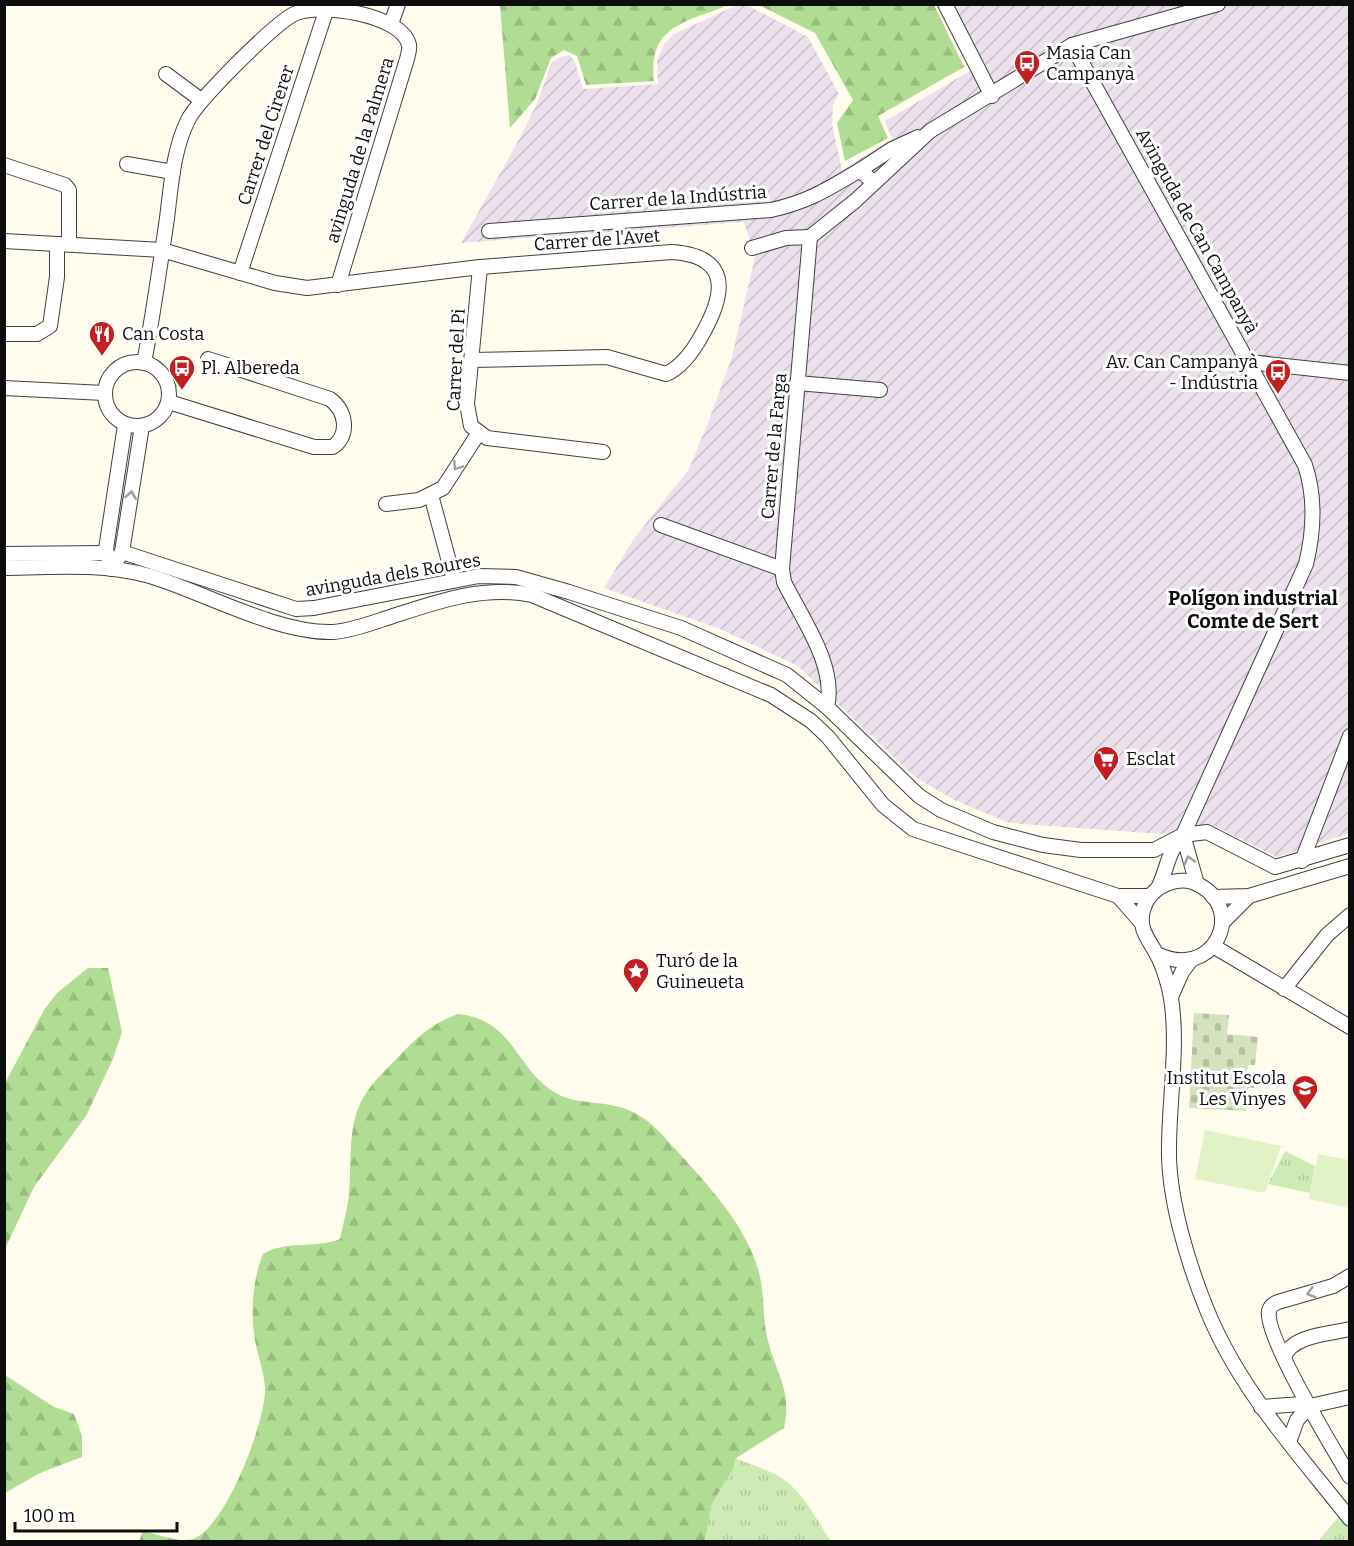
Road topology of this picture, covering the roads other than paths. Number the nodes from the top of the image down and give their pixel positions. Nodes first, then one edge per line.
1 (398, 4) edge
2 (945, 4) edge
3 (1218, 4) edge
4 (327, 8) junction
5 (290, 9) edge
6 (391, 24) junction
7 (1072, 45) junction
8 (166, 74) dead end
9 (992, 96) junction
10 (201, 100) junction
11 (930, 131) junction
12 (127, 164) dead end
13 (4, 165) edge
14 (860, 170) junction
15 (173, 172) junction
16 (873, 182) junction
17 (489, 231) dead end
18 (810, 237) junction
19 (4, 241) edge
20 (63, 244) junction
21 (752, 248) dead end
22 (162, 250) junction
23 (480, 267) junction
24 (240, 273) junction
25 (338, 285) junction
26 (4, 334) edge
27 (208, 359) dead end
28 (472, 360) junction
29 (1250, 362) junction
30 (144, 363) junction
31 (1350, 373) edge
32 (797, 382) junction
33 (4, 388) edge
34 (880, 390) dead end
35 (104, 393) junction
36 (169, 402) junction
37 (125, 425) junction
38 (142, 426) junction
39 (478, 434) junction
40 (603, 453) dead end
41 (431, 495) junction
42 (386, 504) dead end
43 (661, 525) dead end
44 (105, 551) junction
45 (122, 552) junction
46 (4, 554) edge
47 (79, 566) junction
48 (4, 568) edge
49 (783, 568) junction
50 (111, 569) junction
51 (150, 576) junction
52 (453, 580) junction
53 (827, 706) junction
54 (1350, 736) edge
55 (1183, 835) junction
56 (1350, 845) edge
57 (1302, 861) junction
58 (1350, 866) edge
59 (1197, 884) junction
60 (1154, 892) junction
61 (1118, 896) junction
62 (1249, 896) junction
63 (1213, 897) junction
64 (1350, 915) edge
65 (1142, 922) junction
66 (1222, 923) junction
67 (1213, 946) junction
68 (1157, 954) junction
69 (1191, 960) junction
70 (1284, 988) junction
71 (1171, 997) junction
72 (1350, 1027) edge
73 (1350, 1276) edge
74 (1350, 1329) edge
75 (1284, 1357) junction
76 (1350, 1397) edge
77 (1285, 1406) junction
78 (1310, 1406) junction
79 (1261, 1407) junction
80 (1278, 1428) junction
81 (1289, 1442) junction
82 (1350, 1477) edge
83 (1350, 1519) edge

1 - 6 street
2 - 9 street
3 - 7 street, Carrer de la Indústria
4 - 5 street
4 - 6 street
4 - 24 street, Carrer del Cirerer
5 - 10 street
6 - 25 street, avinguda de la Palmera
7 - 9 street, Carrer de la Indústria
7 - 29 street, Avinguda de Can Campanyà
8 - 10 street
9 - 11 street, Carrer de la Indústria
10 - 15 street
11 - 14 street, Carrer de la Indústria
11 - 16 street, Carrer de la Indústria
12 - 15 street
13 - 20 street
14 - 16 street
14 - 17 street, Carrer de la Indústria
15 - 22 street
16 - 18 street, Carrer de la Indústria
18 - 21 street
18 - 32 street, Carrer de la Farga
19 - 20 street, Carrer de l'Avet
20 - 22 street, Carrer de l'Avet
20 - 26 street
22 - 24 street, Carrer de l'Avet
22 - 30 street
23 - 25 street, Carrer de l'Avet
23 - 28 street, Carrer del Pi
23 - 28 street, Carrer de l'Avet
24 - 25 street, Carrer de l'Avet
27 - 36 street
28 - 39 street, Carrer del Pi
29 - 31 street
29 - 55 street, Avinguda de Can Campanyà
30 - 35 street
30 - 36 street
32 - 34 street
32 - 49 street, Carrer de la Farga
33 - 35 street
35 - 37 street
36 - 38 street
37 - 38 street
37 - 44 street
45 -> 38 street
39 - 40 street, Carrer del Pi
39 -> 41 street
41 - 42 street
41 - 52 street
43 - 49 street
44 - 45 street, avinguda dels Roures
44 - 46 street
44 - 47 street
44 - 50 street
45 - 50 street
45 - 51 street
45 - 52 street, avinguda dels Roures
47 - 48 street
47 - 50 street
49 - 53 street, Carrer de la Farga
50 - 51 street
51 - 61 street
52 - 53 street, avinguda dels Roures
53 - 55 street
54 - 57 street
55 - 57 street
59 -> 55 street
55 - 60 street, Avinguda de Can Campanyà
56 - 57 street
58 - 62 street
59 - 60 street
59 - 63 street
60 - 61 street
60 - 65 street
61 - 65 street
62 - 63 street
62 - 66 street
63 - 66 street
64 - 70 street
65 - 68 street
66 - 67 street
67 - 69 street
67 - 70 street
68 - 69 street
68 - 71 street
69 - 71 street
70 - 72 street
71 - 79 street
73 -> 75 street
74 - 75 street
75 - 78 street
76 - 78 street
77 - 78 street
77 - 79 street
77 - 80 street
78 - 81 street
78 - 82 street
79 - 80 street
80 - 81 street
81 - 83 street

